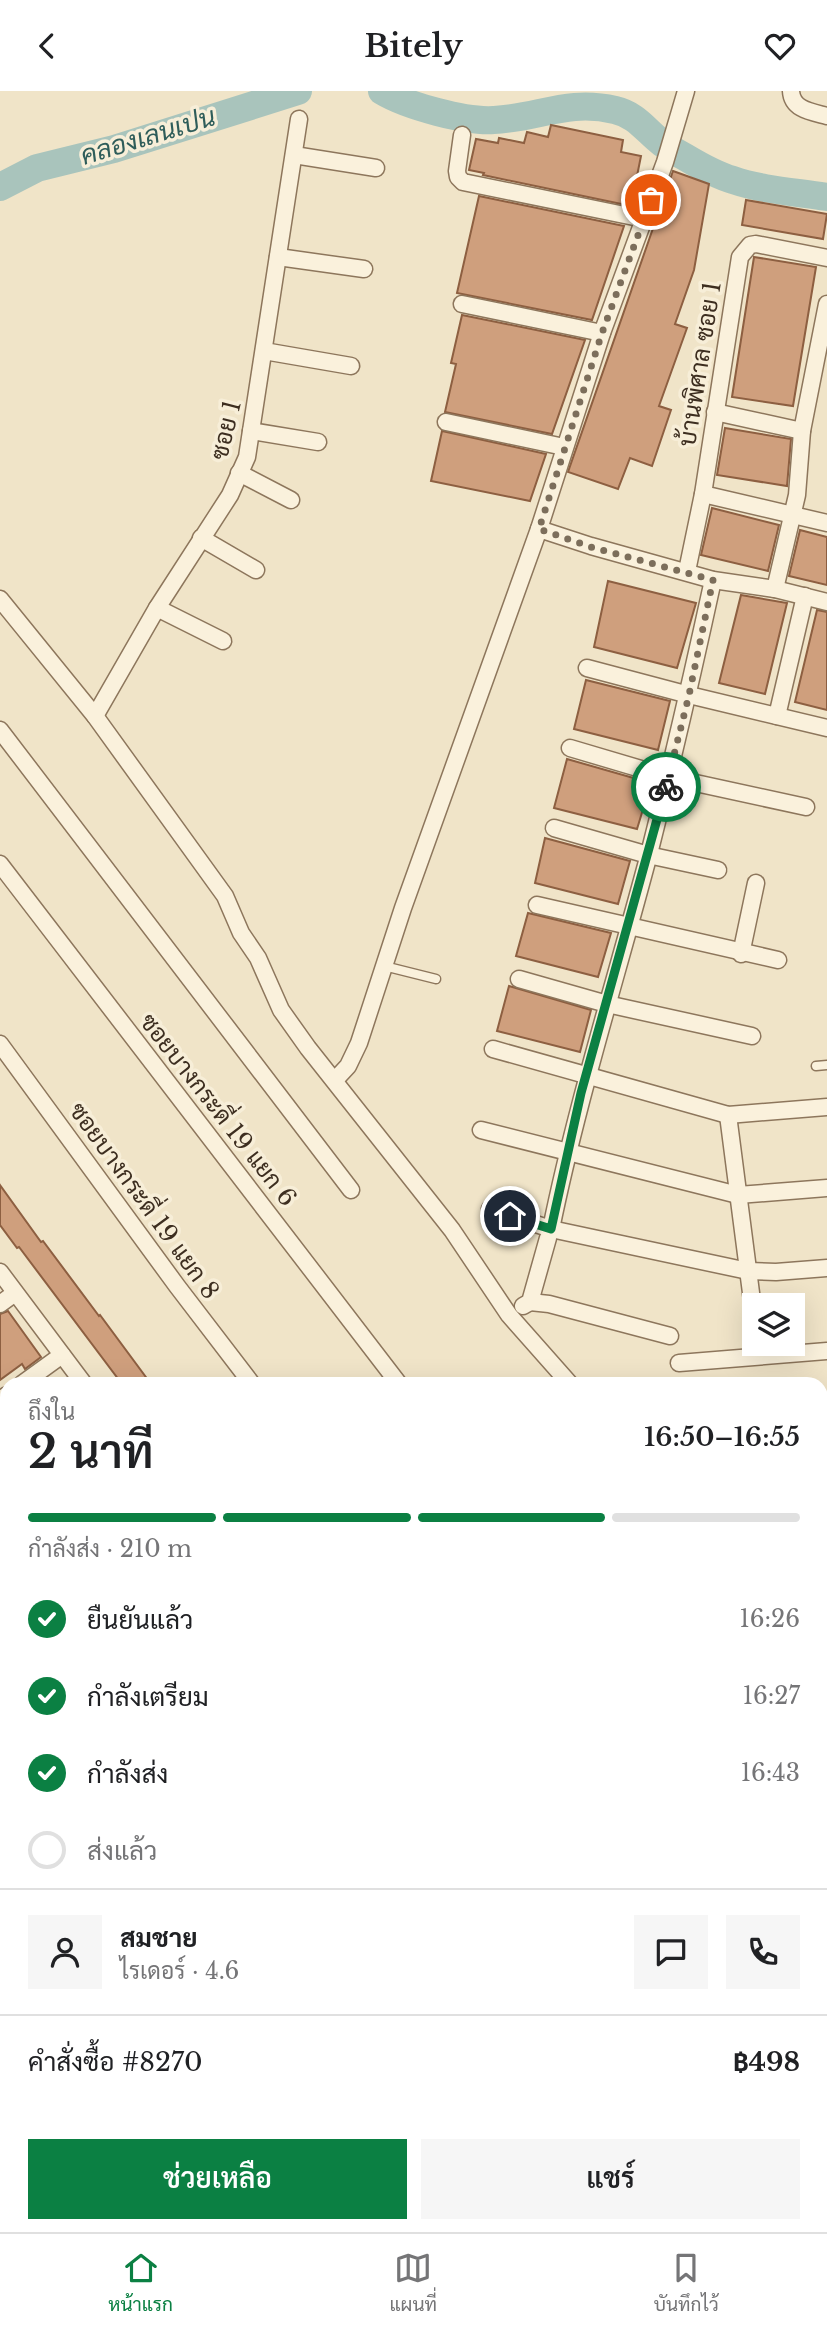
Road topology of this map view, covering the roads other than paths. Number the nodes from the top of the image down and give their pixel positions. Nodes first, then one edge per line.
1 (686, 91) edge
2 (791, 91) edge
3 (827, 116) edge
4 (299, 119) dead end
5 (461, 135) dead end
6 (294, 155) junction
7 (376, 168) dead end
8 (644, 219) junction
9 (278, 257) junction
10 (827, 258) edge
11 (364, 269) dead end
12 (461, 304) dead end
13 (827, 304) edge
14 (602, 333) junction
15 (264, 351) junction
16 (351, 366) dead end
17 (715, 412) junction
18 (446, 422) dead end
19 (251, 431) junction
20 (802, 431) junction
21 (318, 442) dead end
22 (564, 447) junction
23 (239, 473) junction
24 (703, 494) junction
25 (291, 500) dead end
26 (793, 515) junction
27 (827, 523) edge
28 (539, 529) junction
29 (201, 538) junction
30 (256, 570) dead end
31 (687, 571) junction
32 (713, 580) junction
33 (775, 590) junction
34 (805, 596) junction
35 (0, 599) edge
36 (827, 602) edge
37 (157, 608) junction
38 (223, 641) dead end
39 (587, 668) dead end
40 (689, 695) junction
41 (95, 716) junction
42 (777, 716) junction
43 (827, 728) edge
44 (0, 730) edge
45 (570, 748) dead end
46 (668, 777) junction
47 (806, 807) dead end
48 (554, 828) dead end
49 (648, 855) junction
50 (0, 864) edge
51 (718, 870) dead end
52 (756, 883) dead end
53 (537, 905) dead end
54 (629, 925) junction
55 (741, 954) junction
56 (778, 961) dead end
57 (384, 966) junction
58 (436, 979) dead end
59 (519, 979) dead end
60 (607, 1004) junction
61 (752, 1035) dead end
62 (0, 1044) edge
63 (493, 1049) dead end
64 (827, 1065) edge
65 (816, 1066) dead end
66 (586, 1076) junction
67 (335, 1080) junction
68 (827, 1107) edge
69 (728, 1115) junction
70 (481, 1131) dead end
71 (567, 1152) junction
72 (827, 1188) edge
73 (351, 1190) dead end
74 (738, 1195) junction
75 (490, 1209) dead end
76 (550, 1233) junction
77 (827, 1268) edge
78 (748, 1271) junction
79 (0, 1272) edge
80 (15, 1293) junction
81 (751, 1293) edge
82 (530, 1302) junction
83 (0, 1304) edge
84 (509, 1315) junction
85 (670, 1336) dead end
86 (805, 1351) edge
87 (827, 1351) edge
88 (742, 1354) edge
89 (62, 1355) junction
90 (679, 1363) dead end
91 (32, 1377) edge
92 (79, 1377) edge
93 (247, 1377) edge
94 (394, 1377) edge
95 (564, 1377) edge

1 - 8 street
2 - 3 street
4 - 6 street, ซอย 1
5 - 8 street
6 - 7 street
6 - 9 street, ซอย 1
8 - 14 street
9 - 11 street
9 - 15 street, ซอย 1
10 - 17 street, บ้านพิศาล ซอย 1
12 - 14 street
13 - 20 street
14 - 22 street
15 - 16 street
15 - 19 street, ซอย 1
17 - 20 street
17 - 24 street, บ้านพิศาล ซอย 1
18 - 22 street
19 - 21 street
19 - 23 street, ซอย 1
20 - 26 street
22 - 28 street
23 - 25 street
23 - 29 street, ซอย 1
24 - 26 street
24 - 31 street, บ้านพิศาล ซอย 1
26 - 27 street
26 - 33 street
28 - 31 street
28 - 57 street
29 - 30 street
29 - 37 street, ซอย 1
31 - 32 street
32 - 33 street
32 - 40 street
33 - 34 street
34 - 36 street
34 - 42 street
35 - 41 street
37 - 38 street
37 - 41 street, ซอย 1
39 - 40 street
40 - 42 street
40 - 46 street
41 - 67 street
42 - 43 street
44 - 73 street
45 - 46 street
46 - 47 street
46 - 49 street
48 - 49 street
49 - 51 street
49 - 54 street
50 - 94 street, ซอยบางกระดี่ 19 แยก 6
52 - 55 street
53 - 54 street
54 - 55 street
54 - 60 street
55 - 56 street
57 - 58 lane
57 - 67 street
59 - 60 street
60 - 61 street
60 - 66 street
62 - 93 street, ซอยบางกระดี่ 19 แยก 8
63 - 66 street
64 - 65 lane
66 - 69 street
66 - 71 street
67 - 84 street
68 - 69 street
69 - 74 street
70 - 71 street
71 - 74 street
71 - 76 street
72 - 74 street
74 - 78 street
75 - 76 street
76 - 78 street
76 - 82 street
77 - 78 street
78 - 81 street
79 - 80 street
80 - 83 street
80 - 89 street
82 - 84 street
82 - 85 street
84 - 95 street
86 - 87 street
88 - 90 street
89 - 91 street
89 - 92 street

